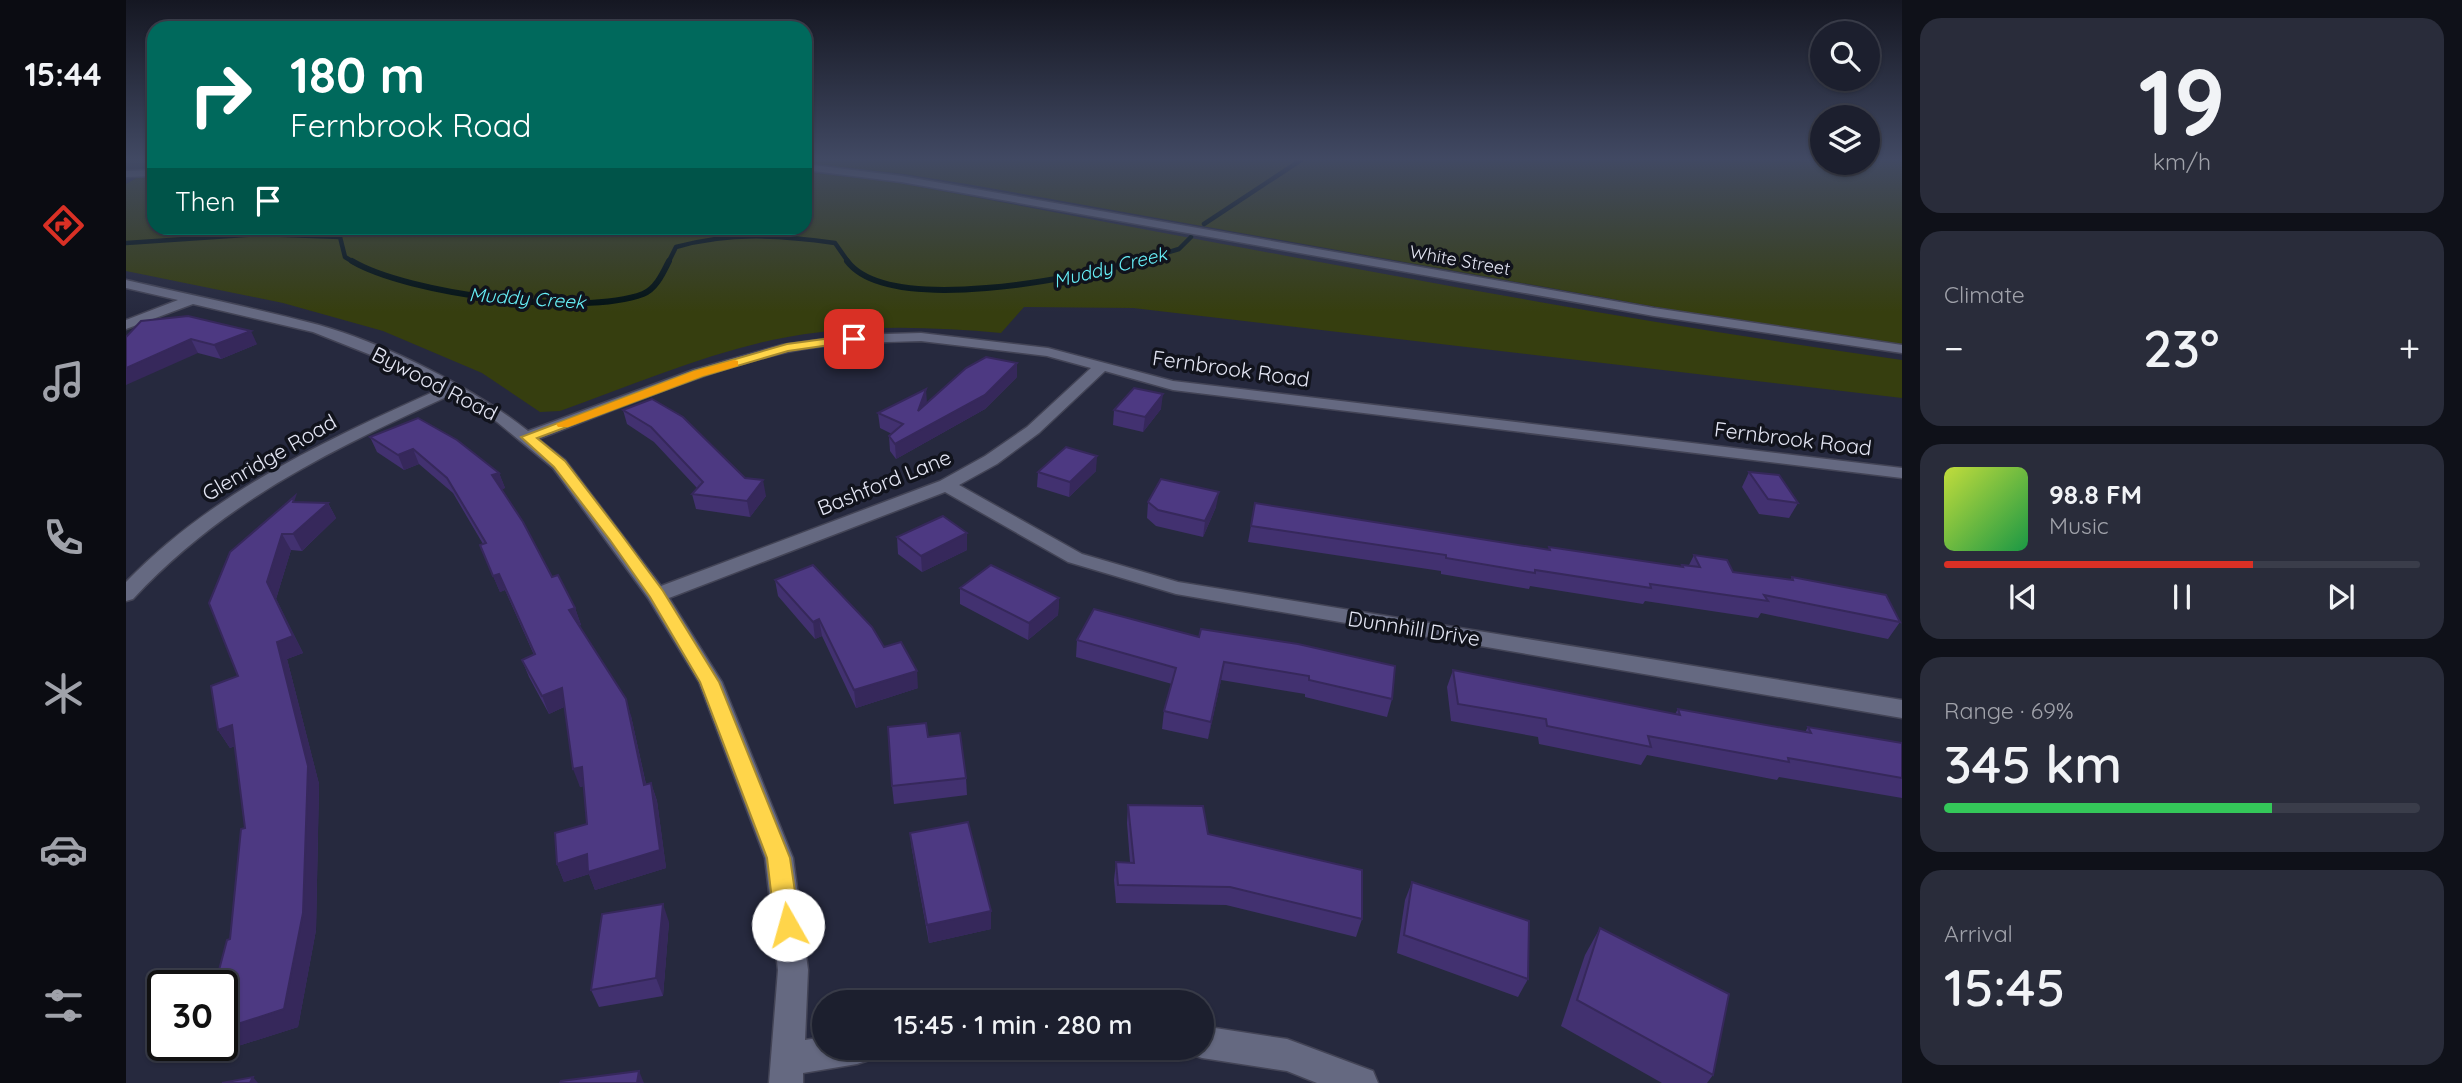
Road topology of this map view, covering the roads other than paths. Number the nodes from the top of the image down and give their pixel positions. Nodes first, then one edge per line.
1 (1080, 211) edge
2 (126, 284) edge
3 (193, 299) junction
4 (126, 325) edge
5 (1902, 349) edge
6 (1102, 366) junction
7 (454, 388) junction
8 (528, 437) junction
9 (1902, 473) edge
10 (946, 485) junction
11 (126, 594) edge
12 (657, 595) junction
13 (1902, 709) edge
14 (1214, 1044) edge
15 (820, 1060) edge
16 (787, 1071) edge
17 (1361, 1083) edge

1 - 5 street, White Street
2 - 3 street, Bywood Road
3 - 4 street
3 - 7 street, Bywood Road
6 - 8 street, Fernbrook Road
6 - 9 street, Fernbrook Road
6 - 10 street, Bashford Lane
7 - 8 street, Bywood Road
7 - 11 street, Glenridge Road
8 - 12 street, Bywood Road
10 - 12 street, Bashford Lane
10 - 13 street, Dunnhill Drive
12 - 16 street, Bywood Road
14 - 17 street
15 - 16 street

